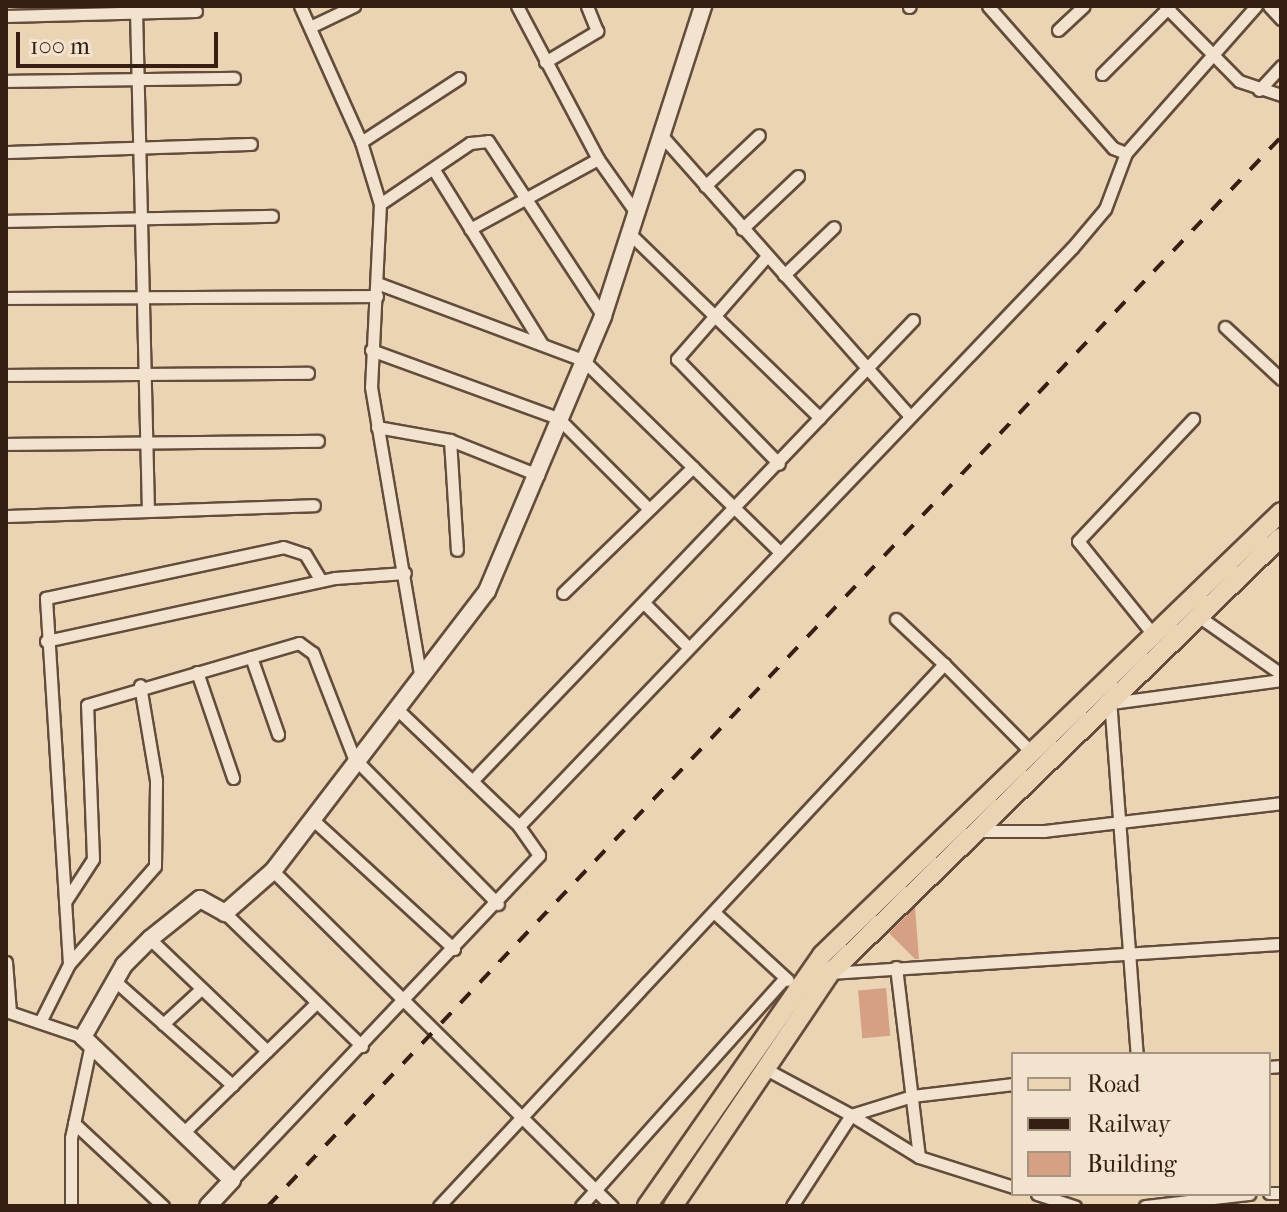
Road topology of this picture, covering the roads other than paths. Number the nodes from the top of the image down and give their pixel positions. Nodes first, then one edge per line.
1 (300, 6) edge
2 (354, 6) edge
3 (517, 6) edge
4 (587, 6) edge
5 (703, 6) edge
6 (1084, 6) edge
7 (1256, 6) edge
8 (1269, 6) edge
9 (992, 7) edge
10 (1168, 7) edge
11 (105, 9) edge
12 (136, 10) junction
13 (196, 11) dead end
14 (6, 16) edge
15 (1281, 19) edge
16 (310, 27) junction
17 (1058, 30) dead end
18 (1211, 52) junction
19 (545, 62) junction
20 (1281, 66) edge
21 (1102, 74) dead end
22 (234, 78) dead end
23 (459, 78) dead end
24 (6, 81) edge
25 (140, 83) junction
26 (1259, 90) junction
27 (1281, 95) edge
28 (759, 135) dead end
29 (662, 136) junction
30 (361, 142) junction
31 (251, 144) dead end
32 (141, 148) junction
33 (6, 152) edge
34 (1126, 153) junction
35 (598, 159) junction
36 (434, 170) junction
37 (798, 176) dead end
38 (705, 186) junction
39 (522, 197) junction
40 (380, 204) junction
41 (634, 210) junction
42 (272, 216) dead end
43 (143, 217) junction
44 (6, 221) edge
45 (834, 227) dead end
46 (470, 229) junction
47 (742, 229) junction
48 (628, 232) junction
49 (767, 256) junction
50 (784, 275) junction
51 (377, 289) junction
52 (146, 295) junction
53 (6, 298) edge
54 (603, 316) junction
55 (715, 316) junction
56 (913, 320) dead end
57 (1225, 327) dead end
58 (542, 344) junction
59 (371, 350) junction
60 (583, 360) junction
61 (867, 370) junction
62 (308, 373) dead end
63 (6, 375) edge
64 (145, 376) junction
65 (1281, 379) edge
66 (909, 415) junction
67 (558, 418) junction
68 (820, 418) junction
69 (1193, 419) dead end
70 (377, 427) junction
71 (450, 440) junction
72 (318, 441) dead end
73 (145, 443) junction
74 (6, 444) edge
75 (779, 464) junction
76 (693, 467) junction
77 (538, 475) junction
78 (314, 505) dead end
79 (648, 508) junction
80 (737, 510) junction
81 (148, 511) junction
82 (1281, 512) edge
83 (6, 516) edge
84 (1281, 537) edge
85 (457, 550) dead end
86 (780, 552) junction
87 (405, 573) junction
88 (321, 581) junction
89 (563, 593) dead end
90 (644, 603) junction
91 (1198, 616) junction
92 (896, 619) dead end
93 (1152, 633) junction
94 (46, 641) junction
95 (688, 647) junction
96 (251, 657) junction
97 (944, 664) junction
98 (197, 672) junction
99 (1281, 677) edge
100 (422, 684) junction
101 (140, 685) junction
102 (1110, 701) junction
103 (398, 710) junction
104 (278, 734) dead end
105 (1030, 751) junction
106 (351, 752) junction
107 (233, 778) dead end
108 (472, 781) junction
109 (1281, 803) edge
110 (311, 818) junction
111 (1118, 822) junction
112 (519, 826) junction
113 (972, 831) junction
114 (273, 871) junction
115 (65, 902) junction
116 (498, 904) junction
117 (225, 913) junction
118 (717, 915) junction
119 (150, 939) junction
120 (1281, 944) edge
121 (454, 949) junction
122 (1132, 957) junction
123 (6, 962) edge
124 (69, 964) junction
125 (896, 967) junction
126 (830, 973) junction
127 (115, 981) junction
128 (790, 982) junction
129 (201, 989) junction
130 (406, 1001) junction
131 (313, 1006) junction
132 (8, 1011) edge
133 (45, 1019) junction
134 (163, 1024) junction
135 (84, 1039) junction
136 (362, 1046) junction
137 (267, 1051) junction
138 (1137, 1052) edge
139 (762, 1067) junction
140 (1011, 1084) edge
141 (232, 1085) junction
142 (912, 1096) junction
143 (851, 1115) junction
144 (523, 1122) junction
145 (74, 1123) junction
146 (183, 1133) junction
147 (919, 1157) junction
148 (232, 1180) junction
149 (1011, 1186) edge
150 (596, 1191) junction
151 (1043, 1196) edge
152 (1225, 1196) edge
153 (1153, 1202) edge
154 (71, 1206) edge
155 (163, 1206) edge
156 (208, 1206) edge
157 (439, 1206) edge
158 (581, 1206) edge
159 (612, 1206) edge
160 (647, 1206) edge
161 (673, 1206) edge
162 (792, 1206) edge
163 (1075, 1206) edge

1 - 16 street
2 - 16 street
3 - 19 street
4 - 19 street
5 - 29 street
6 - 17 street
7 - 18 street
8 - 15 street
9 - 34 street
10 - 18 street
10 - 21 street
11 - 12 street
11 - 14 street
12 - 13 street
12 - 25 street
16 - 30 street
18 - 26 street
18 - 34 street
19 - 35 street
20 - 26 street
22 - 25 street
23 - 30 street
24 - 25 street
25 - 32 street
26 - 27 street
28 - 38 street
29 - 38 street
29 - 41 street
30 - 40 street
31 - 32 street
32 - 33 street
32 - 43 street
34 - 66 street
35 - 39 street
35 - 41 street
36 - 39 street
36 - 40 street
36 - 46 street
37 - 47 street
38 - 47 street
39 - 46 street
39 - 54 street
40 - 51 street
41 - 48 street
42 - 43 street
43 - 44 street
43 - 52 street
45 - 50 street
46 - 58 street
47 - 49 street
48 - 54 street
48 - 55 street
49 - 50 street
49 - 55 street
50 - 61 street
51 - 52 street
51 - 58 street
51 - 59 street
52 - 53 street
52 - 64 street
54 - 60 street
55 - 68 street
55 - 75 street
56 - 61 street
57 - 65 street
58 - 60 street
59 - 67 street
59 - 70 street
60 - 67 street
60 - 76 street
61 - 66 street
61 - 68 street
62 - 64 street
63 - 64 street
64 - 73 street
66 - 86 street
67 - 77 street
67 - 79 street
68 - 75 street
69 - 93 street
70 - 71 street
70 - 87 street
71 - 77 street
71 - 85 street
72 - 73 street
73 - 74 street
73 - 81 street
75 - 80 street
76 - 79 street
76 - 80 street
77 - 100 street
78 - 81 street
79 - 89 street
80 - 86 street
80 - 90 street
81 - 83 street
82 - 93 main road
84 - 91 main road
86 - 95 street
87 - 88 street
87 - 100 street
88 - 94 street
88 - 94 street
90 - 95 street
90 - 108 street
91 - 99 street
91 - 102 main road
92 - 97 street
93 - 105 main road
94 - 115 street
95 - 112 street
96 - 98 street
96 - 104 street
96 - 106 street
97 - 105 street
97 - 118 street
98 - 101 street
98 - 107 street
99 - 102 street
100 - 103 street
101 - 115 street
101 - 124 street
102 - 111 street
102 - 113 main road
103 - 106 street
103 - 108 street
105 - 128 main road
106 - 110 street
106 - 116 street
108 - 112 street
109 - 111 street
110 - 114 street
110 - 121 street
111 - 113 street
111 - 122 street
112 - 116 street
113 - 126 main road
114 - 117 street
114 - 130 street
115 - 124 street
116 - 121 street
117 - 119 street
117 - 131 street
118 - 128 street
118 - 144 street
119 - 127 street
119 - 129 street
120 - 122 street
121 - 130 street
122 - 125 street
122 - 138 street
123 - 132 street
124 - 133 street
125 - 126 street
125 - 142 street
126 - 139 main road
127 - 134 street
127 - 135 street
128 - 150 street
128 - 160 main road
129 - 134 street
129 - 137 street
130 - 136 street
130 - 144 street
131 - 136 street
131 - 137 street
132 - 133 street
133 - 135 street
134 - 141 street
135 - 145 street
135 - 146 street
136 - 148 street
137 - 141 street
139 - 143 street
139 - 161 main road
140 - 142 street
141 - 146 street
142 - 143 street
142 - 147 street
143 - 147 street
143 - 162 street
144 - 150 street
144 - 157 street
145 - 154 street
145 - 155 street
146 - 148 street
147 - 149 street
148 - 156 street
150 - 158 street
150 - 159 street
151 - 163 street
152 - 153 street

